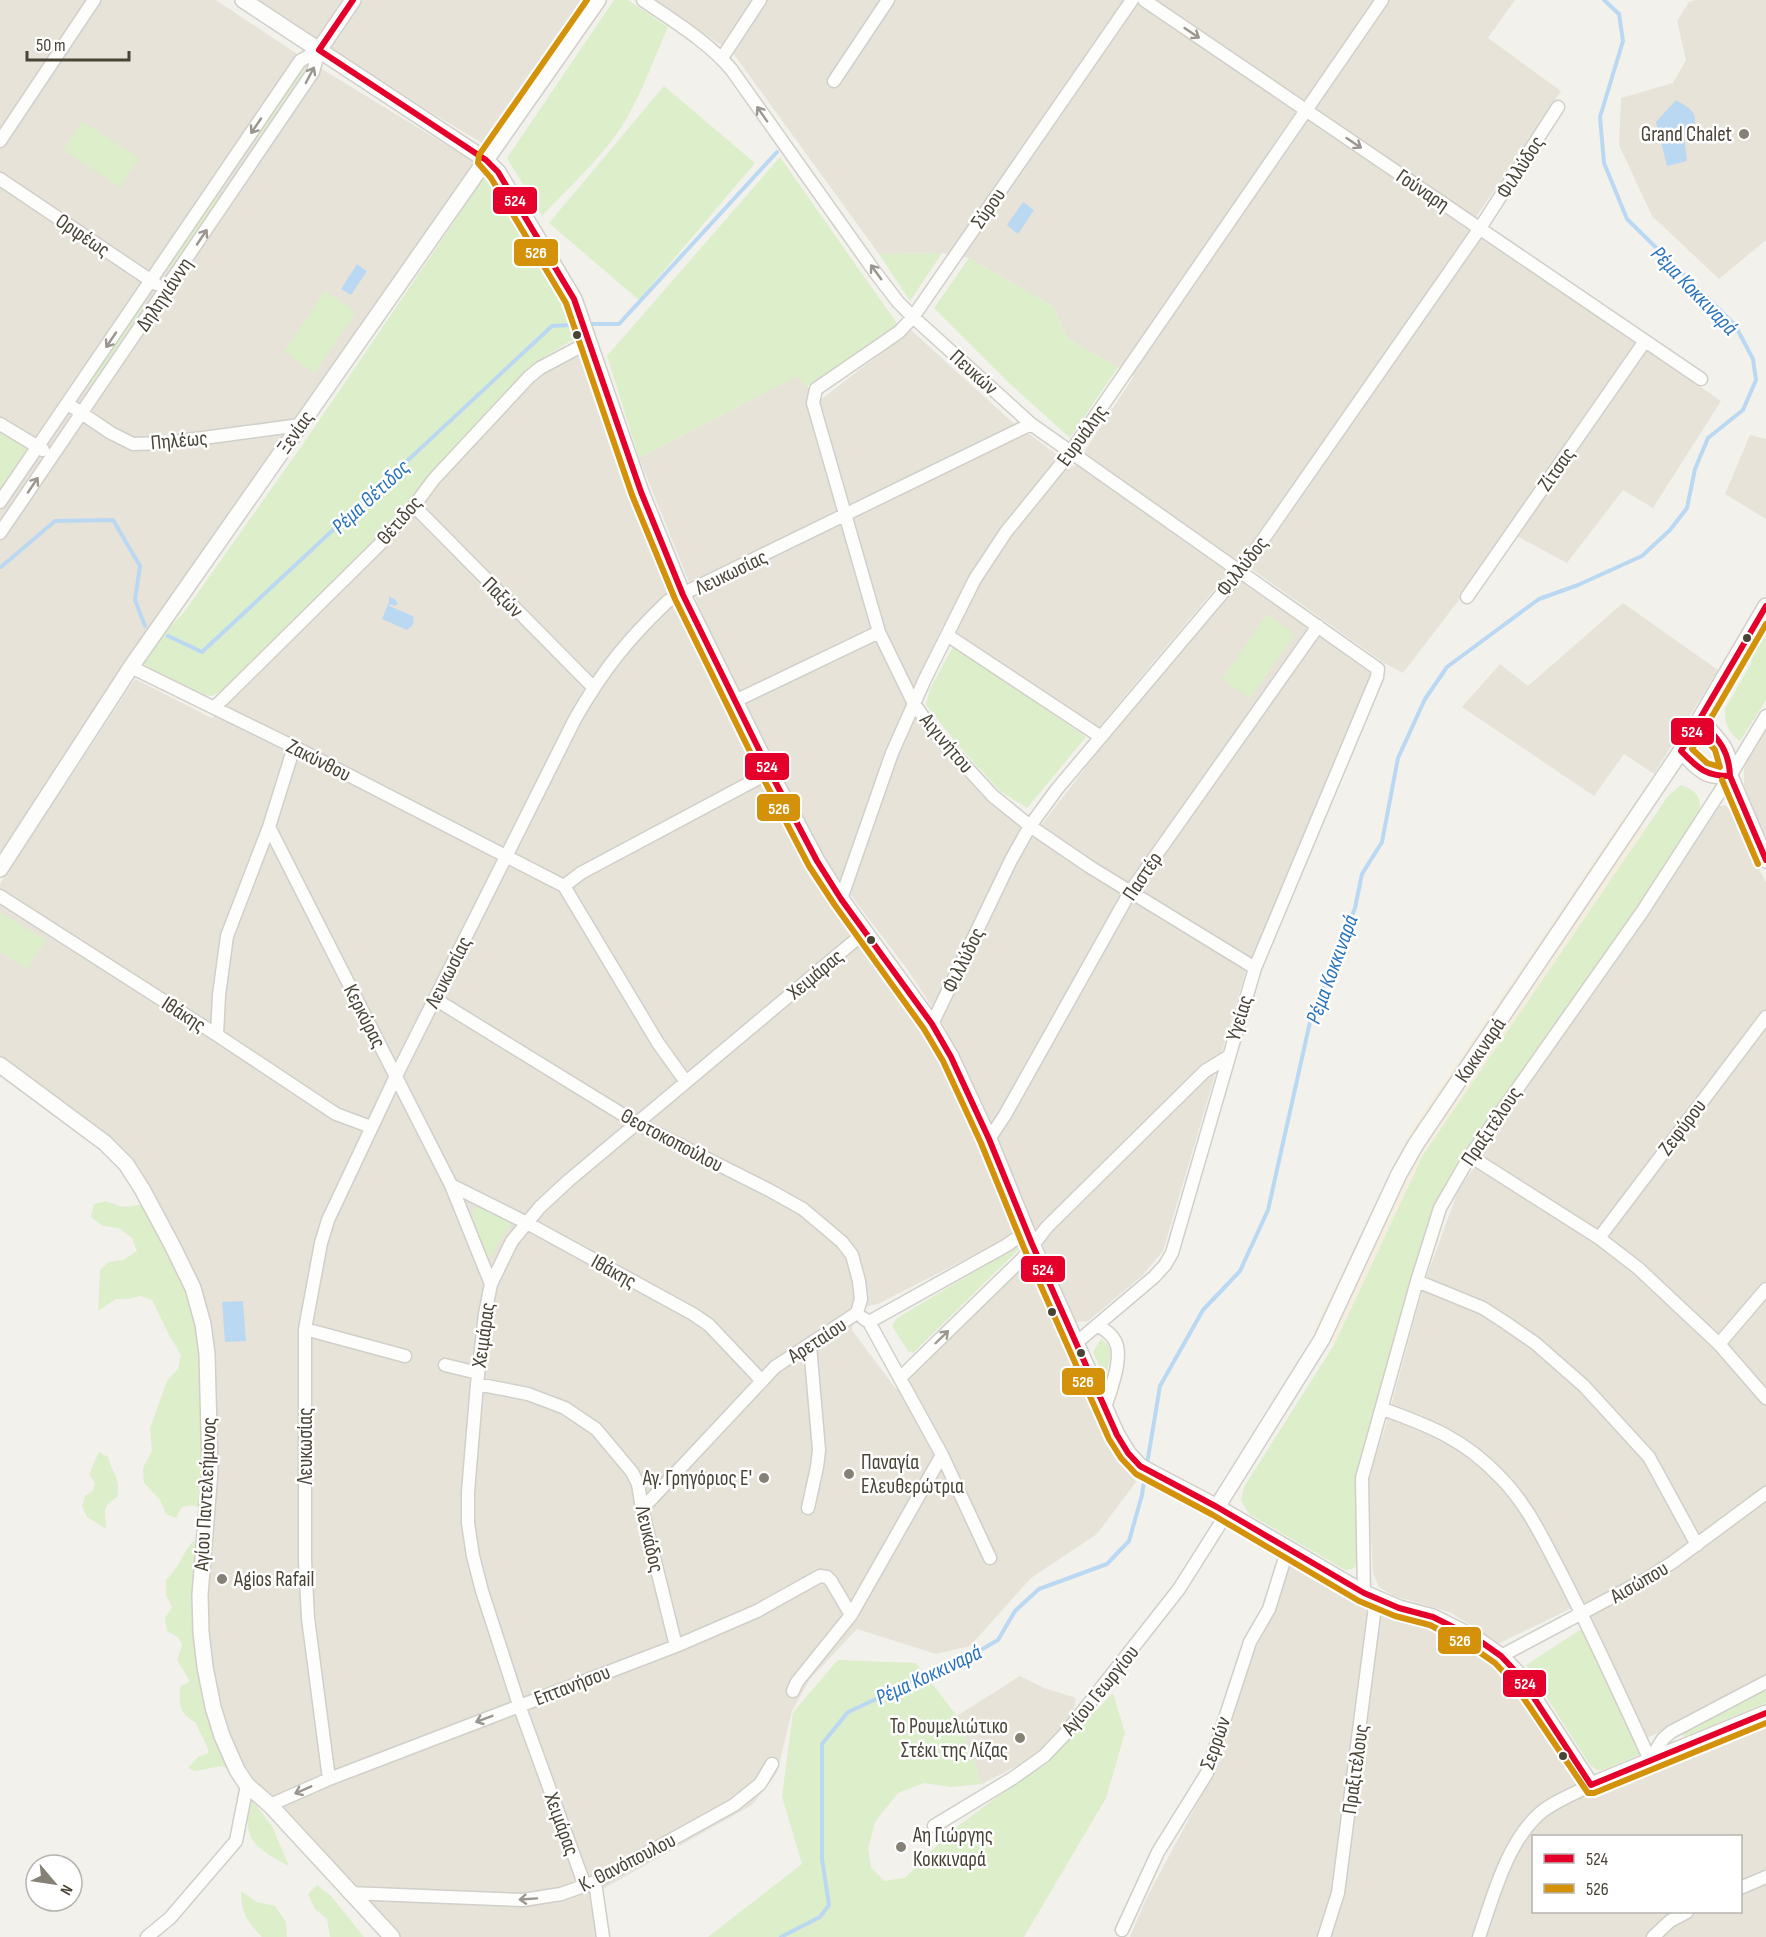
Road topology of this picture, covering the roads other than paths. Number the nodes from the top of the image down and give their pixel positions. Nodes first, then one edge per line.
1 (94, 0) edge
2 (243, 0) edge
3 (353, 0) edge
4 (598, 0) edge
5 (643, 0) edge
6 (760, 0) edge
7 (888, 0) edge
8 (1132, 0) edge
9 (1144, 0) edge
10 (1382, 0) edge
11 (319, 50) junction
12 (722, 58) junction
13 (834, 81) dead end
14 (1558, 107) dead end
15 (1307, 111) junction
16 (0, 141) edge
17 (486, 160) junction
18 (232, 162) junction
19 (246, 171) junction
20 (0, 179) edge
21 (1480, 228) junction
22 (151, 280) junction
23 (166, 291) junction
24 (913, 317) junction
25 (1645, 341) junction
26 (589, 342) junction
27 (1701, 379) dead end
28 (816, 389) joint
29 (68, 404) junction
30 (82, 414) junction
31 (0, 424) edge
32 (1032, 424) junction
33 (300, 425) junction
34 (38, 447) junction
35 (1070, 453) junction
36 (53, 456) junction
37 (0, 502) edge
38 (414, 506) junction
39 (845, 516) junction
40 (0, 533) edge
41 (1240, 571) junction
42 (683, 595) junction
43 (1467, 597) dead end
44 (1766, 606) edge
45 (1318, 626) junction
46 (879, 632) junction
47 (947, 635) junction
48 (131, 667) junction
49 (1378, 669) joint
50 (593, 687) junction
51 (735, 700) junction
52 (914, 704) junction
53 (214, 708) junction
54 (1766, 716) edge
55 (1700, 720) junction
56 (1101, 737) junction
57 (294, 747) junction
58 (1681, 751) junction
59 (770, 772) junction
60 (1730, 776) junction
61 (1030, 826) junction
62 (269, 827) junction
63 (506, 857) junction
64 (1766, 860) edge
65 (0, 869) edge
66 (564, 886) junction
67 (1130, 892) junction
68 (0, 896) edge
69 (841, 899) junction
70 (865, 932) junction
71 (1255, 968) junction
72 (435, 999) junction
73 (1766, 1017) edge
74 (932, 1024) junction
75 (217, 1035) junction
76 (1228, 1057) junction
77 (0, 1065) edge
78 (396, 1076) junction
79 (687, 1082) junction
80 (638, 1124) junction
81 (371, 1127) junction
82 (989, 1139) junction
83 (1470, 1156) junction
84 (451, 1185) junction
85 (527, 1223) junction
86 (1030, 1237) junction
87 (1599, 1238) junction
88 (1417, 1281) junction
89 (490, 1284) junction
90 (1766, 1289) edge
91 (857, 1313) junction
92 (869, 1322) junction
93 (1097, 1325) junction
94 (305, 1329) junction
95 (1076, 1343) junction
96 (1719, 1344) junction
97 (810, 1346) junction
98 (405, 1356) dead end
99 (445, 1365) dead end
100 (900, 1378) junction
101 (477, 1379) junction
102 (762, 1380) junction
103 (1766, 1398) edge
104 (1105, 1408) junction
105 (1383, 1409) junction
106 (942, 1455) junction
107 (1766, 1492) edge
108 (808, 1508) dead end
109 (642, 1509) junction
110 (1222, 1510) junction
111 (1696, 1545) junction
112 (1288, 1548) junction
113 (990, 1558) dead end
114 (1370, 1596) junction
115 (1582, 1615) junction
116 (851, 1616) junction
117 (676, 1646) junction
118 (1501, 1656) junction
119 (1766, 1682) edge
120 (793, 1691) dead end
121 (519, 1705) junction
122 (1766, 1713) edge
123 (1650, 1760) junction
124 (772, 1764) dead end
125 (329, 1779) junction
126 (247, 1785) junction
127 (1591, 1785) junction
128 (270, 1805) junction
129 (934, 1826) dead end
130 (1766, 1877) edge
131 (590, 1884) junction
132 (1742, 1887) edge
133 (349, 1893) junction
134 (1684, 1913) edge
135 (1122, 1930) dead end
136 (147, 1937) edge
137 (392, 1937) edge
138 (603, 1937) edge
139 (1324, 1937) edge
140 (1479, 1937) edge
141 (1653, 1937) edge

1 - 16 street
2 - 11 street
3 - 11 street, Δηληγιάννη
4 - 17 street, Ξενίας
5 - 12 street, Πευκών
6 - 12 street
7 - 13 street
8 - 24 street, Σύρου
9 -> 15 street, Γούναρη
10 - 15 street, Ευρυάλης
11 - 17 street
11 -> 18 street, Δηληγιάννη
19 -> 11 street, Δηληγιάννη
24 -> 12 street, Πευκών
14 - 21 street, Φιλλύδος
15 -> 21 street, Γούναρη
15 - 35 street, Ευρυάλης
17 - 26 street
17 - 33 street, Ξενίας
18 - 19 street
18 - 22 street, Δηληγιάννη
23 -> 19 street, Δηληγιάννη
20 - 22 street, Ορφέως
21 - 25 street, Γούναρη
21 - 41 street, Φιλλύδος
22 - 23 street, Ορφέως
22 -> 29 street, Δηληγιάννη
23 - 30 street, Δηληγιάννη
24 - 28 street, Σύρου
24 - 32 street, Πευκών
25 - 27 street, Γούναρη
25 - 43 street, Ζίτσας
26 - 38 street, Θέτιδος
26 - 42 street
28 - 39 street, Αιγινήτου
29 - 30 street, Πηλέως
29 - 34 street, Δηληγιάννη
30 - 33 street, Πηλέως
30 - 36 street, Δηληγιάννη
31 - 34 street
32 - 35 street, Πευκών
32 - 39 street, Λευκωσίας
33 - 48 street, Ξενίας
34 - 36 street
34 - 37 street, Δηληγιάννη
35 - 41 street, Πευκών
35 - 47 street, Ευρυάλης
40 -> 36 street, Δηληγιάννη
38 - 50 street, Παξών
38 - 53 street, Θέτιδος
39 - 42 street, Λευκωσίας
39 - 46 street, Αιγινήτου
41 - 45 street, Πευκών
41 - 56 street, Φιλλύδος
42 - 50 street, Λευκωσίας
42 - 51 street
44 - 55 street, Κοκκιναρά
45 - 49 street, Πευκών
45 - 67 street, Παστέρ
46 - 51 street
46 - 52 street, Αιγινήτου
47 - 52 street, Ευρυάλης
47 - 56 street
48 - 53 street, Ζακύνθου
48 - 65 street, Ξενίας
49 - 71 street, Υγείας
50 - 63 street, Λευκωσίας
51 - 59 street
52 - 61 street, Αιγινήτου
52 - 69 street, Ευρυάλης
53 - 57 street, Ζακύνθου
54 - 60 street, Πραξιτέλους
55 - 58 street, Κοκκιναρά
55 - 60 street
56 - 61 street, Φιλλύδος
57 - 62 street
57 - 63 street, Ζακύνθου
58 - 60 street
58 - 110 street, Κοκκιναρά
59 - 66 street
59 - 69 street
60 - 64 street
60 - 83 street, Πραξιτέλους
61 - 67 street, Αιγινήτου
61 - 74 street, Φιλλύδος
62 - 75 street
62 - 78 street, Κερκύρας
63 - 66 street, Ζακύνθου
63 - 72 street, Λευκωσίας
66 - 79 street
67 - 71 street, Αιγινήτου
67 - 82 street, Παστέρ
68 - 75 street, Ιθάκης
69 - 70 street
70 - 74 street
70 - 79 street, Χειμάρας
71 - 76 street, Υγείας
72 - 78 street, Λευκωσίας
72 - 80 street, Θεοτοκοπούλου
73 - 87 street, Ζεφύρου
74 - 82 street
75 - 81 street, Ιθάκης
76 - 86 street, Αρεταίου
76 - 93 street, Υγείας
77 - 126 street, Αγίου Παντελεήμονος
78 - 81 street, Λευκωσίας
78 - 84 street, Κερκύρας
79 - 80 street, Χειμάρας
80 - 85 street, Χειμάρας
80 - 91 street, Θεοτοκοπούλου
81 - 94 street, Λευκωσίας
82 - 86 street
83 - 87 street
83 - 88 street, Πραξιτέλους
84 - 85 street, Ιθάκης
84 - 89 street, Κερκύρας
85 - 89 street, Χειμάρας
85 - 102 street, Ιθάκης
86 - 92 street, Αρεταίου
86 - 95 street
100 -> 86 street, Αρεταίου
87 - 96 street
88 - 105 street, Πραξιτέλους
88 - 111 street
89 - 101 street, Χειμάρας
90 - 96 street
91 - 92 street, Αρεταίου
91 - 97 street, Αρεταίου
92 - 100 street
93 - 95 street, Υγείας
93 - 104 street
94 - 98 street
94 - 125 street, Λευκωσίας
95 - 104 street
96 - 103 street
97 - 102 street, Αρεταίου
97 - 108 street
99 - 101 street, Λευκάδος
100 - 106 street
101 - 109 street, Λευκάδος
101 - 121 street, Χειμάρας
102 - 109 street, Αρεταίου
104 - 110 street
105 - 114 street, Πραξιτέλους
105 - 115 street
106 - 113 street
106 - 116 street
107 - 111 street, Αισώπου
109 - 117 street, Λευκάδος
110 - 112 street
110 - 129 street, Αγίου Γεωργίου
111 - 115 street, Αισώπου
112 - 114 street
112 - 135 street, Σερρών
114 - 118 street
114 - 139 street, Πραξιτέλους
115 - 118 street, Αισώπου
115 - 123 street
116 - 117 street, Επτανήσου
116 - 120 street
117 - 121 street, Επτανήσου
118 - 127 street
119 - 123 street
121 -> 125 street, Επτανήσου
121 - 131 street, Χειμάρας
122 - 123 street
123 - 127 street
124 - 131 street, Κ. Θανόπουλου
125 -> 128 street, Επτανήσου
126 - 128 street, Αγίου Παντελεήμονος
126 - 136 street
127 - 140 street
128 - 133 street, Αγίου Παντελεήμονος
130 - 132 street
131 -> 133 street, Κ. Θανόπουλου
131 - 138 street, Χειμάρας
133 - 137 street, Αγίου Παντελεήμονος
134 - 141 street

